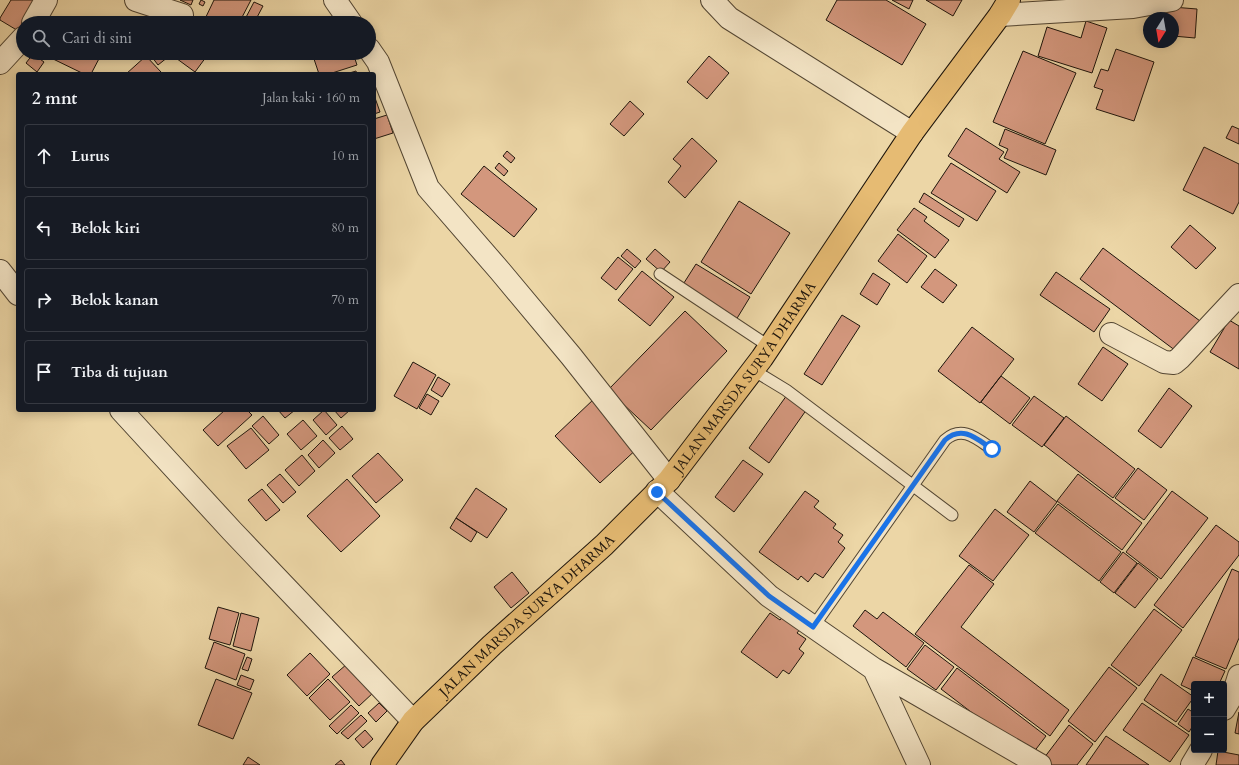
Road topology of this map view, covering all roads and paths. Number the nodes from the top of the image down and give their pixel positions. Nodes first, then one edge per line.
1 (46, 0) edge
2 (136, 0) edge
3 (335, 0) edge
4 (712, 0) edge
5 (1172, 0) edge
6 (1005, 8) edge
7 (182, 14) dead end
8 (37, 16) edge
9 (346, 16) edge
10 (16, 46) edge
11 (376, 59) edge
12 (0, 63) edge
13 (912, 133) junction
14 (0, 271) edge
15 (660, 274) dead end
16 (16, 291) edge
17 (1239, 295) edge
18 (1111, 334) dead end
19 (770, 348) junction
20 (753, 370) junction
21 (124, 412) edge
22 (992, 449) dead end
23 (663, 486) junction
24 (913, 486) junction
25 (952, 515) dead end
26 (813, 627) junction
27 (874, 669) junction
28 (413, 721) junction
29 (1199, 753) edge
30 (382, 765) edge
31 (919, 765) edge
32 (1040, 765) edge
33 (1192, 765) edge

1 - 8 street
2 - 7 street
3 - 9 street
4 - 13 street
5 - 6 street
6 - 13 highway, JALAN MARSDA SURYA DHARMA
10 - 12 street
11 - 23 street
13 - 19 highway, JALAN MARSDA SURYA DHARMA
14 - 16 street
15 - 19 lane
17 - 18 street
19 - 20 highway, JALAN MARSDA SURYA DHARMA
20 - 23 highway, JALAN MARSDA SURYA DHARMA
20 - 24 lane
21 - 28 street
22 - 24 lane
23 - 26 street
23 - 28 highway, JALAN MARSDA SURYA DHARMA
24 - 25 lane
24 - 26 lane
26 - 27 street
27 - 31 street
27 - 32 street
28 - 30 highway, JALAN MARSDA SURYA DHARMA
29 - 33 street

